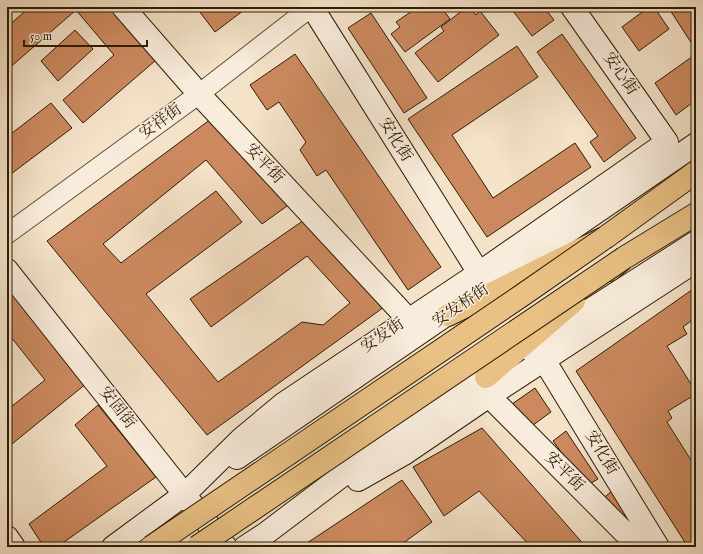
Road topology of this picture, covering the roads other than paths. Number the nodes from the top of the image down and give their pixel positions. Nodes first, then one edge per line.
1 (123, 7) edge
2 (312, 7) edge
3 (572, 7) edge
4 (199, 94) junction
5 (667, 142) joint
6 (696, 144) edge
7 (696, 172) edge
8 (696, 214) edge
9 (7, 234) edge
10 (606, 237) junction
11 (696, 242) edge
12 (624, 258) junction
13 (696, 261) edge
14 (7, 270) edge
15 (479, 273) junction
16 (448, 315) junction
17 (408, 319) junction
18 (544, 360) junction
19 (487, 386) junction
20 (185, 494) junction
21 (7, 537) edge
22 (14, 547) edge
23 (113, 547) edge
24 (151, 547) edge
25 (197, 547) edge
26 (226, 547) edge
27 (245, 547) edge
28 (639, 547) edge
29 (658, 547) edge

1 - 4 main road, 安平街
2 - 4 street, 安祥街
2 - 15 main road, 安化街
3 - 5 main road, 安心街
4 - 9 street, 安祥街
4 - 17 main road, 安平街
5 - 15 main road, 安发街
6 - 16 main road, 安发桥街
7 - 10 highway
8 - 12 highway
10 - 16 highway
10 - 24 highway, bridge
11 - 19 main road
12 - 19 highway
12 - 25 highway, bridge
13 - 18 main road
14 - 20 main road, 安固街
15 - 17 main road, 安发街
16 - 20 main road, 安发桥街
17 - 20 main road, 安发街
18 - 19 main road
18 - 29 main road, 安化街
19 - 27 main road
19 - 28 main road, 安平街
20 - 23 main road, 安发街
20 - 26 main road, 安固街
21 - 22 main road

